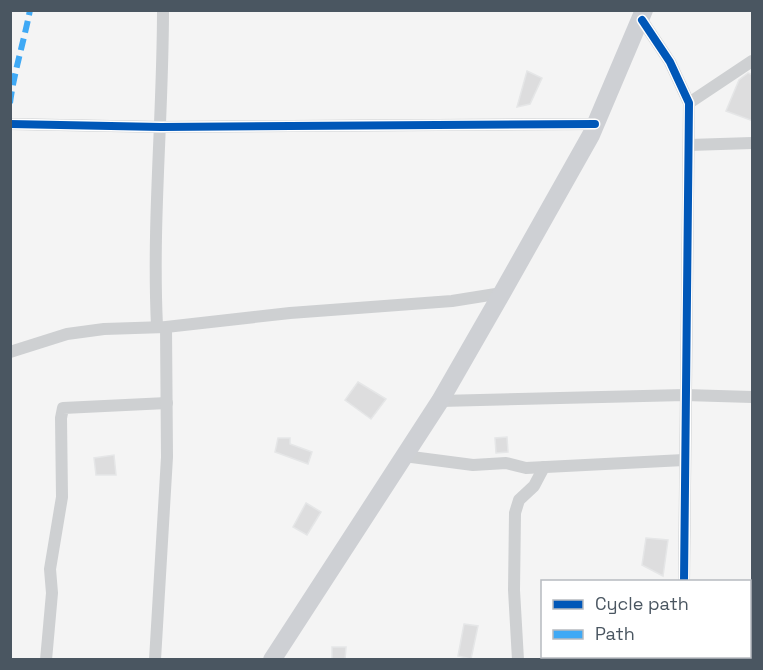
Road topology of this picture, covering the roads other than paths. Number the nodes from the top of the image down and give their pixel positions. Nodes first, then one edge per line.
1 (163, 10) edge
2 (643, 15) edge
3 (753, 61) edge
4 (689, 103) junction
5 (10, 124) edge
6 (595, 124) junction
7 (161, 127) junction
8 (753, 143) edge
9 (689, 145) junction
10 (502, 294) junction
11 (161, 327) junction
12 (10, 352) edge
13 (685, 395) junction
14 (753, 397) edge
15 (440, 401) junction
16 (167, 403) junction
17 (404, 456) junction
18 (684, 460) junction
19 (544, 467) junction
20 (684, 580) edge
21 (46, 660) edge
22 (155, 660) edge
23 (272, 660) edge
24 (518, 660) edge

1 - 7 street
2 - 4 street
2 - 6 main road
3 - 4 street
4 - 9 street
5 - 7 street
6 - 7 street
6 - 10 main road
7 - 11 street
8 - 9 street
9 - 13 street
10 - 11 street
10 - 15 main road
11 - 12 street
11 - 16 street
13 - 14 street
13 - 15 street
13 - 18 street
15 - 17 main road
16 - 21 street
16 - 22 street
17 - 19 street
17 - 23 main road
18 - 19 street
18 - 20 street
19 - 24 street

